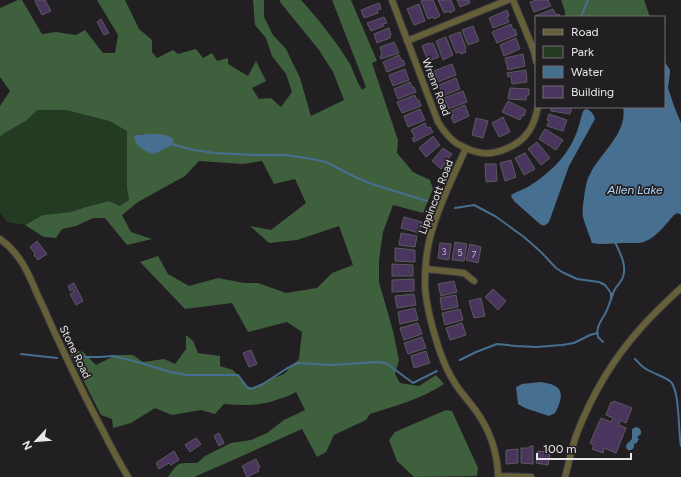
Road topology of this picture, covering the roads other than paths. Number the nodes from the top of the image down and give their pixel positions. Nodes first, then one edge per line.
1 (392, 0) edge
2 (508, 0) edge
3 (513, 0) edge
4 (407, 41) junction
5 (535, 56) edge
6 (538, 108) edge
7 (466, 148) junction
8 (0, 238) edge
9 (426, 269) junction
10 (474, 281) dead end
11 (681, 288) edge
12 (498, 476) edge
13 (128, 477) edge
14 (531, 477) edge
15 (565, 477) edge

1 - 4 street, Wrenn Road
2 - 4 street
3 - 5 street
4 - 7 street, Wrenn Road
6 - 7 street, Wrenn Road
7 - 9 street, Lippincott Road
8 - 13 street, Stone Road
9 - 10 street
9 - 12 street, Lippincott Road
11 - 15 street
12 - 14 street

